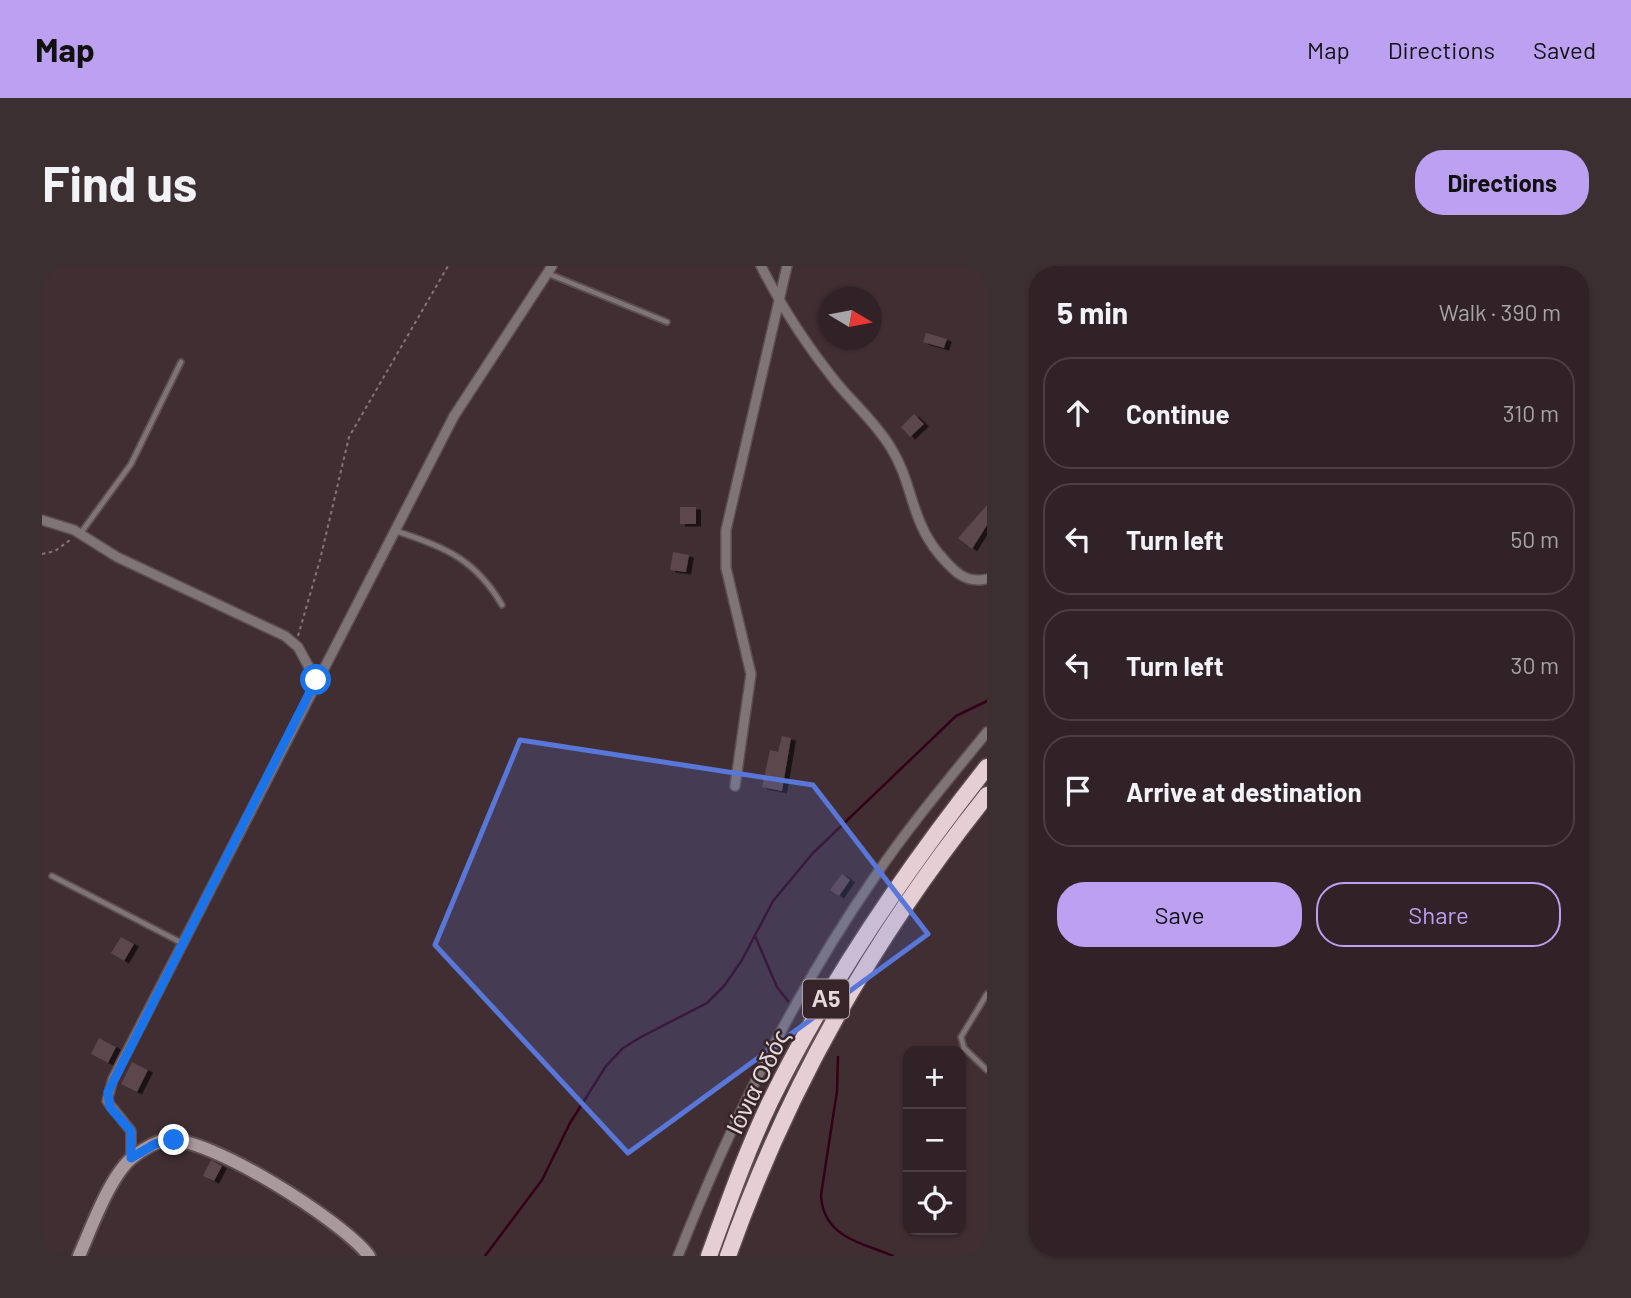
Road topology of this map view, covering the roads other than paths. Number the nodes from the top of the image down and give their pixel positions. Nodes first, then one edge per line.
1 (761, 266) edge
2 (787, 266) edge
3 (550, 270) edge
4 (779, 301) junction
5 (667, 321) dead end
6 (181, 362) dead end
7 (42, 520) edge
8 (396, 531) junction
9 (80, 534) junction
10 (987, 579) edge
11 (502, 605) dead end
12 (316, 680) junction
13 (987, 732) edge
14 (987, 767) edge
15 (735, 786) dead end
16 (987, 795) edge
17 (52, 876) dead end
18 (183, 944) junction
19 (987, 994) edge
20 (987, 1070) edge
21 (131, 1158) junction
22 (79, 1256) edge
23 (369, 1256) edge
24 (678, 1256) edge
25 (709, 1256) edge
26 (728, 1256) edge

1 - 4 street
2 - 4 street
3 - 5 lane
3 - 8 street
4 - 10 street
4 - 15 street
6 - 9 lane
7 - 9 street
8 - 11 lane
8 - 12 street
9 - 12 street
12 - 18 street
13 - 24 street
14 - 25 highway, Ιόνια Οδός / Α5
16 - 26 highway, Ιόνια Οδός / Α5
17 - 18 lane
18 - 21 street
19 - 20 lane
21 - 22 street
21 - 23 street

